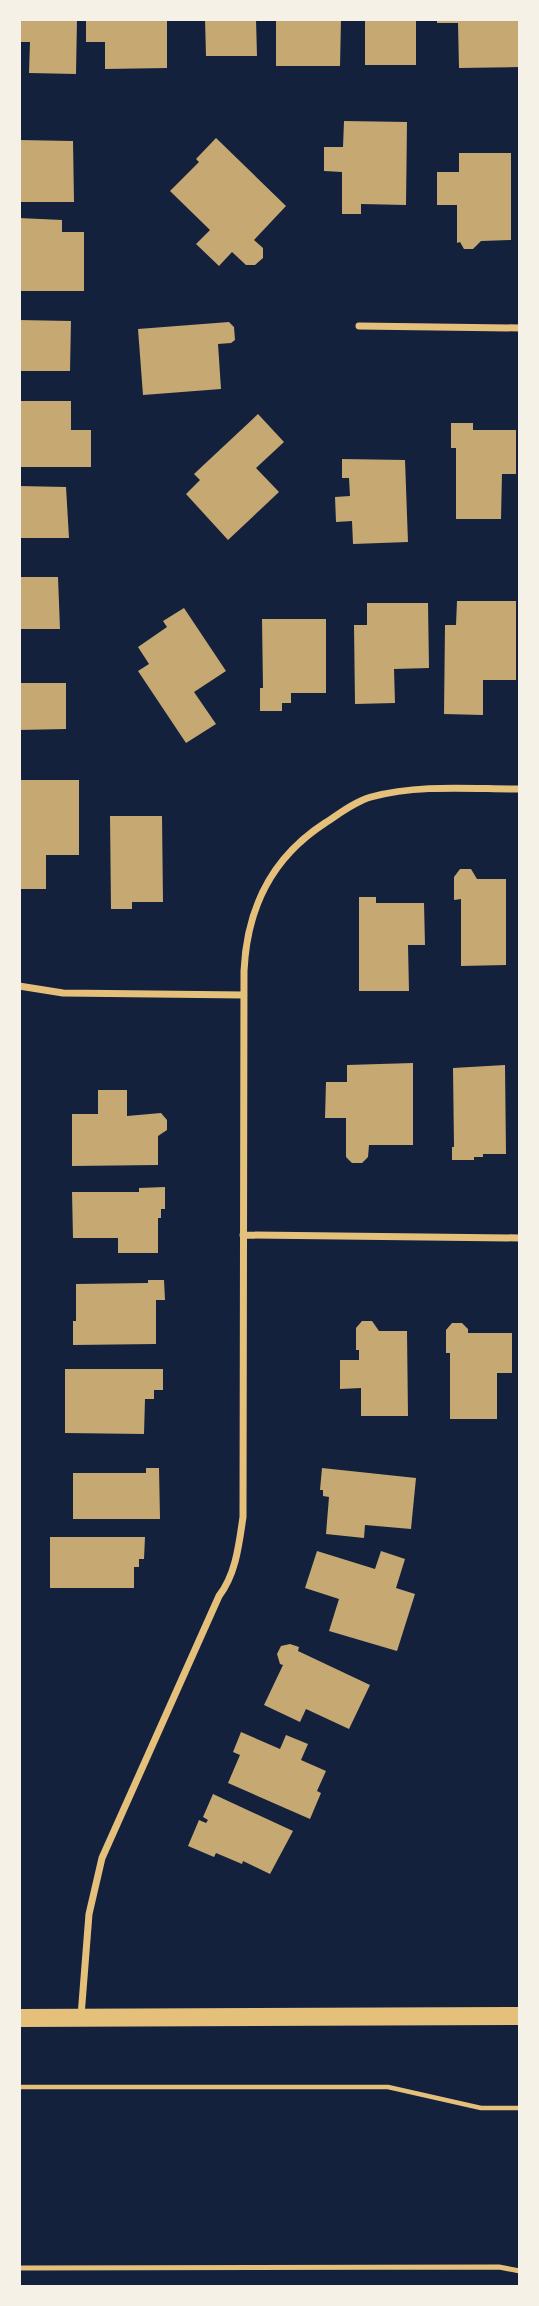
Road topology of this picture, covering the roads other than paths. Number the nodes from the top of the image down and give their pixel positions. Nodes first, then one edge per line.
1 (359, 326) dead end
2 (520, 328) edge
3 (520, 789) edge
4 (19, 986) edge
5 (244, 995) junction
6 (243, 1235) junction
7 (520, 1238) edge
8 (520, 2016) edge
9 (19, 2018) edge
10 (81, 2018) junction
11 (19, 2268) edge
12 (520, 2271) edge

1 - 2 street
3 - 5 street
4 - 5 street
5 - 6 street
6 - 7 street
6 - 10 street
8 - 10 main road
9 - 10 main road
11 - 12 lane

